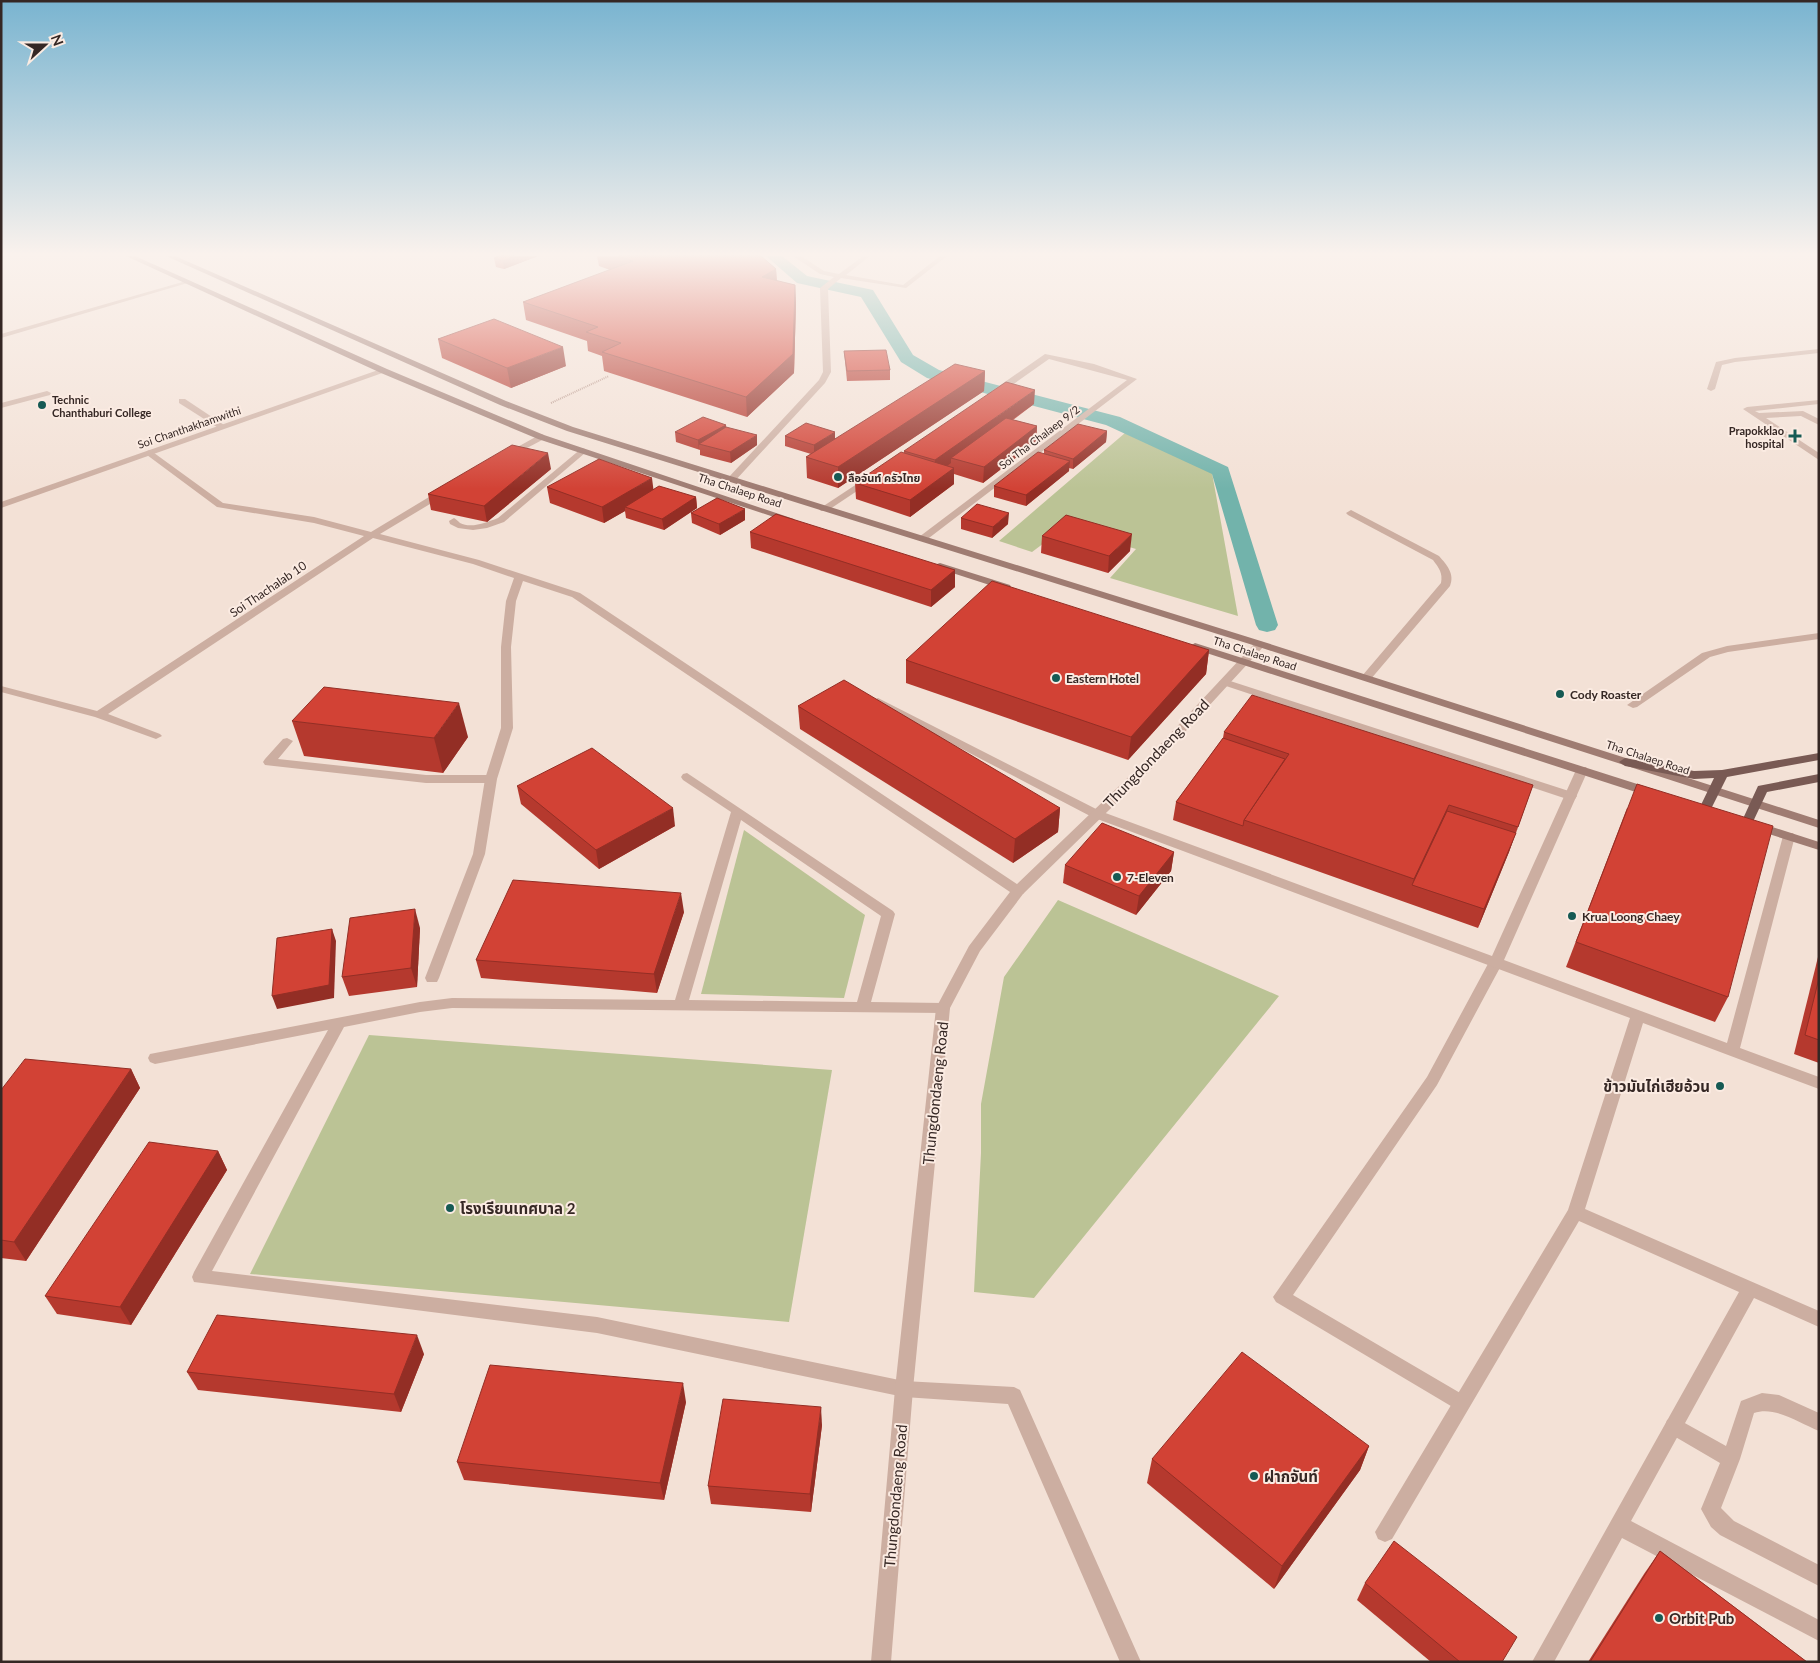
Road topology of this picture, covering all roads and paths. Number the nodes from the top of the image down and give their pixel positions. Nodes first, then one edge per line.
1 (307, 334) edge
2 (341, 334) edge
3 (826, 334) edge
4 (1819, 352) edge
5 (388, 369) junction
6 (609, 376) edge
7 (1711, 389) dead end
8 (47, 392) dead end
9 (182, 400) dead end
10 (984, 400) edge
11 (1819, 402) edge
12 (1, 406) edge
13 (530, 413) junction
14 (1758, 416) junction
15 (1819, 423) edge
16 (223, 427) junction
17 (541, 437) junction
18 (582, 451) junction
19 (150, 453) junction
20 (1819, 457) edge
21 (500, 460) edge
22 (880, 471) edge
23 (731, 480) junction
24 (449, 489) edge
25 (710, 494) junction
26 (1, 505) edge
27 (824, 509) junction
28 (1351, 513) dead end
29 (454, 521) dead end
30 (796, 521) edge
31 (372, 535) junction
32 (922, 540) junction
33 (929, 563) edge
34 (520, 576) junction
35 (1015, 590) edge
36 (1819, 636) edge
37 (1186, 644) edge
38 (1260, 644) junction
39 (1243, 662) junction
40 (1366, 678) junction
41 (1224, 682) junction
42 (1, 689) edge
43 (878, 701) edge
44 (1633, 705) dead end
45 (98, 715) junction
46 (156, 736) dead end
47 (287, 741) dead end
48 (1819, 756) edge
49 (1625, 762) junction
50 (1582, 770) junction
51 (1722, 774) junction
52 (687, 777) dead end
53 (1819, 778) edge
54 (491, 779) junction
55 (1714, 791) junction
56 (1571, 796) junction
57 (1667, 797) edge
58 (1754, 804) junction
59 (1704, 809) edge
60 (737, 812) junction
61 (1096, 814) junction
62 (1819, 824) edge
63 (1789, 836) junction
64 (1819, 846) edge
65 (1018, 890) junction
66 (1496, 962) junction
67 (432, 978) dead end
68 (681, 1006) junction
69 (863, 1007) junction
70 (943, 1008) junction
71 (1638, 1015) junction
72 (339, 1023) junction
73 (1732, 1051) junction
74 (154, 1058) dead end
75 (1819, 1083) edge
76 (1576, 1212) junction
77 (1750, 1289) junction
78 (1819, 1319) edge
79 (904, 1389) junction
80 (1461, 1403) junction
81 (1819, 1422) edge
82 (1674, 1426) junction
83 (1730, 1459) junction
84 (1618, 1525) junction
85 (1385, 1532) dead end
86 (1819, 1576) edge
87 (1819, 1630) edge
88 (881, 1662) edge
89 (1131, 1662) edge
90 (1542, 1662) edge

1 - 5 main road, Tha Chalaep Road
2 - 13 main road, Tha Chalaep Road
3 - 23 street
4 - 7 street
5 - 16 street, Soi Chanthakhamwithi
5 - 17 main road, Tha Chalaep Road
6 - 13 path
8 - 12 street
9 - 16 street
10 - 32 street, Soi Tha Chalaep 9/2
11 - 14 street
13 - 23 main road, Tha Chalaep Road
14 - 15 street
14 - 20 street
16 - 19 street, Soi Chanthakhamwithi
17 - 18 main road, Tha Chalaep Road
17 - 21 street
18 - 25 main road, Tha Chalaep Road
18 - 29 street
19 - 26 street, Soi Chanthakhamwithi
19 - 31 street
22 - 27 street
23 - 25 main road
23 - 27 main road, Tha Chalaep Road
24 - 31 street, Soi Thachalab 10
25 - 30 main road, Tha Chalaep Road
27 - 32 main road, Tha Chalaep Road
28 - 40 street
31 - 34 street
31 - 45 street, Soi Thachalab 10
32 - 38 main road, Tha Chalaep Road
33 - 35 main road
34 - 54 street
34 - 65 street
36 - 44 street
37 - 39 main road, Tha Chalaep Road
38 - 39 street, Thungdondaeng Road
38 - 40 main road, Tha Chalaep Road
39 - 41 street, Thungdondaeng Road
39 - 50 main road, Tha Chalaep Road
40 - 49 main road, Tha Chalaep Road
41 - 56 street
41 - 61 street, Thungdondaeng Road
42 - 45 street
43 - 61 street
45 - 46 street
47 - 54 street
48 - 51 main road
49 - 51 main road
49 - 55 main road, Tha Chalaep Road
50 - 56 street
50 - 57 main road, Tha Chalaep Road
51 - 55 main road
52 - 60 street
53 - 58 main road
54 - 67 street
55 - 58 main road, Tha Chalaep Road
55 - 59 main road
56 - 66 street
58 - 62 main road, Tha Chalaep Road
58 - 63 main road
60 - 68 street
60 - 69 street
61 - 65 street, Thungdondaeng Road
61 - 66 street
63 - 64 main road
63 - 73 street
65 - 70 street, Thungdondaeng Road
66 - 71 street
66 - 80 street
68 - 69 street
68 - 72 street
69 - 70 street
70 - 79 street, Thungdondaeng Road
71 - 73 street
71 - 76 street
72 - 74 street
72 - 79 street
73 - 75 street
76 - 77 street
76 - 80 street
77 - 78 street
77 - 82 street
79 - 88 street, Thungdondaeng Road
79 - 89 street
80 - 85 street
81 - 83 street
82 - 83 street
82 - 84 street
83 - 86 street
84 - 87 street
84 - 90 street

